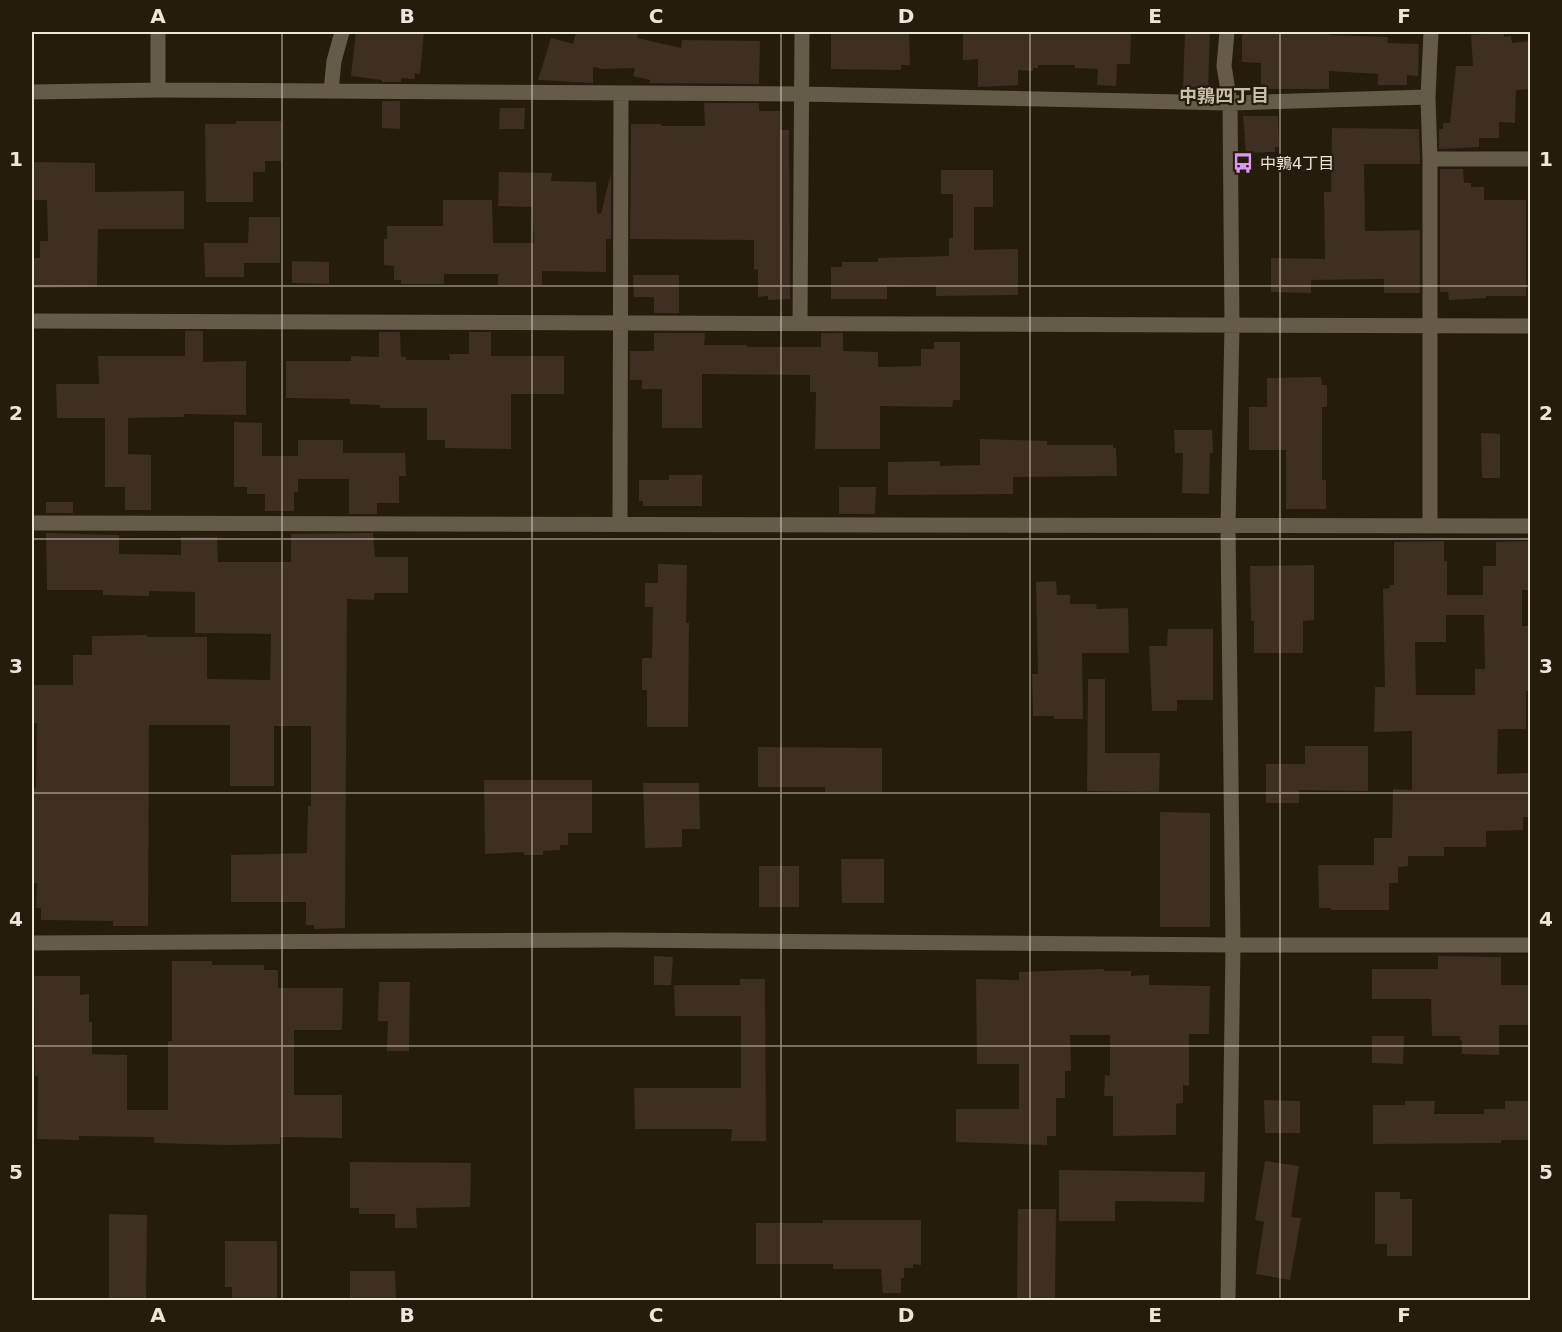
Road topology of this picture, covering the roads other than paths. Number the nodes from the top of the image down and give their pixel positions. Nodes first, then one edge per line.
1 (158, 32) edge
2 (342, 32) edge
3 (802, 32) edge
4 (1227, 32) edge
5 (1431, 32) edge
6 (158, 90) junction
7 (331, 91) junction
8 (32, 92) edge
9 (621, 94) junction
10 (801, 94) junction
11 (1428, 97) junction
12 (1230, 103) junction
13 (1430, 159) junction
14 (1530, 159) edge
15 (32, 321) edge
16 (620, 322) junction
17 (800, 324) junction
18 (1232, 326) junction
19 (1429, 326) junction
20 (1530, 326) edge
21 (32, 523) edge
22 (620, 523) junction
23 (1430, 526) junction
24 (1530, 526) edge
25 (1228, 527) junction
26 (32, 943) edge
27 (1233, 945) junction
28 (1530, 945) edge
29 (1228, 1300) edge

1 - 6 street
2 - 7 street
3 - 10 street
4 - 12 street
5 - 11 street
6 - 7 street
6 - 8 street
7 - 9 street
9 - 10 street
9 - 16 street
10 - 12 street
10 - 17 street
11 - 12 street
11 - 13 street
12 - 18 street
13 - 14 street
13 - 19 street
15 - 16 street
16 - 17 street
16 - 22 street
17 - 18 street
18 - 19 street
18 - 25 street
19 - 20 street
19 - 23 street
21 - 22 street
22 - 25 street
23 - 24 street
23 - 25 street
25 - 27 street
26 - 27 street
27 - 28 street
27 - 29 street

